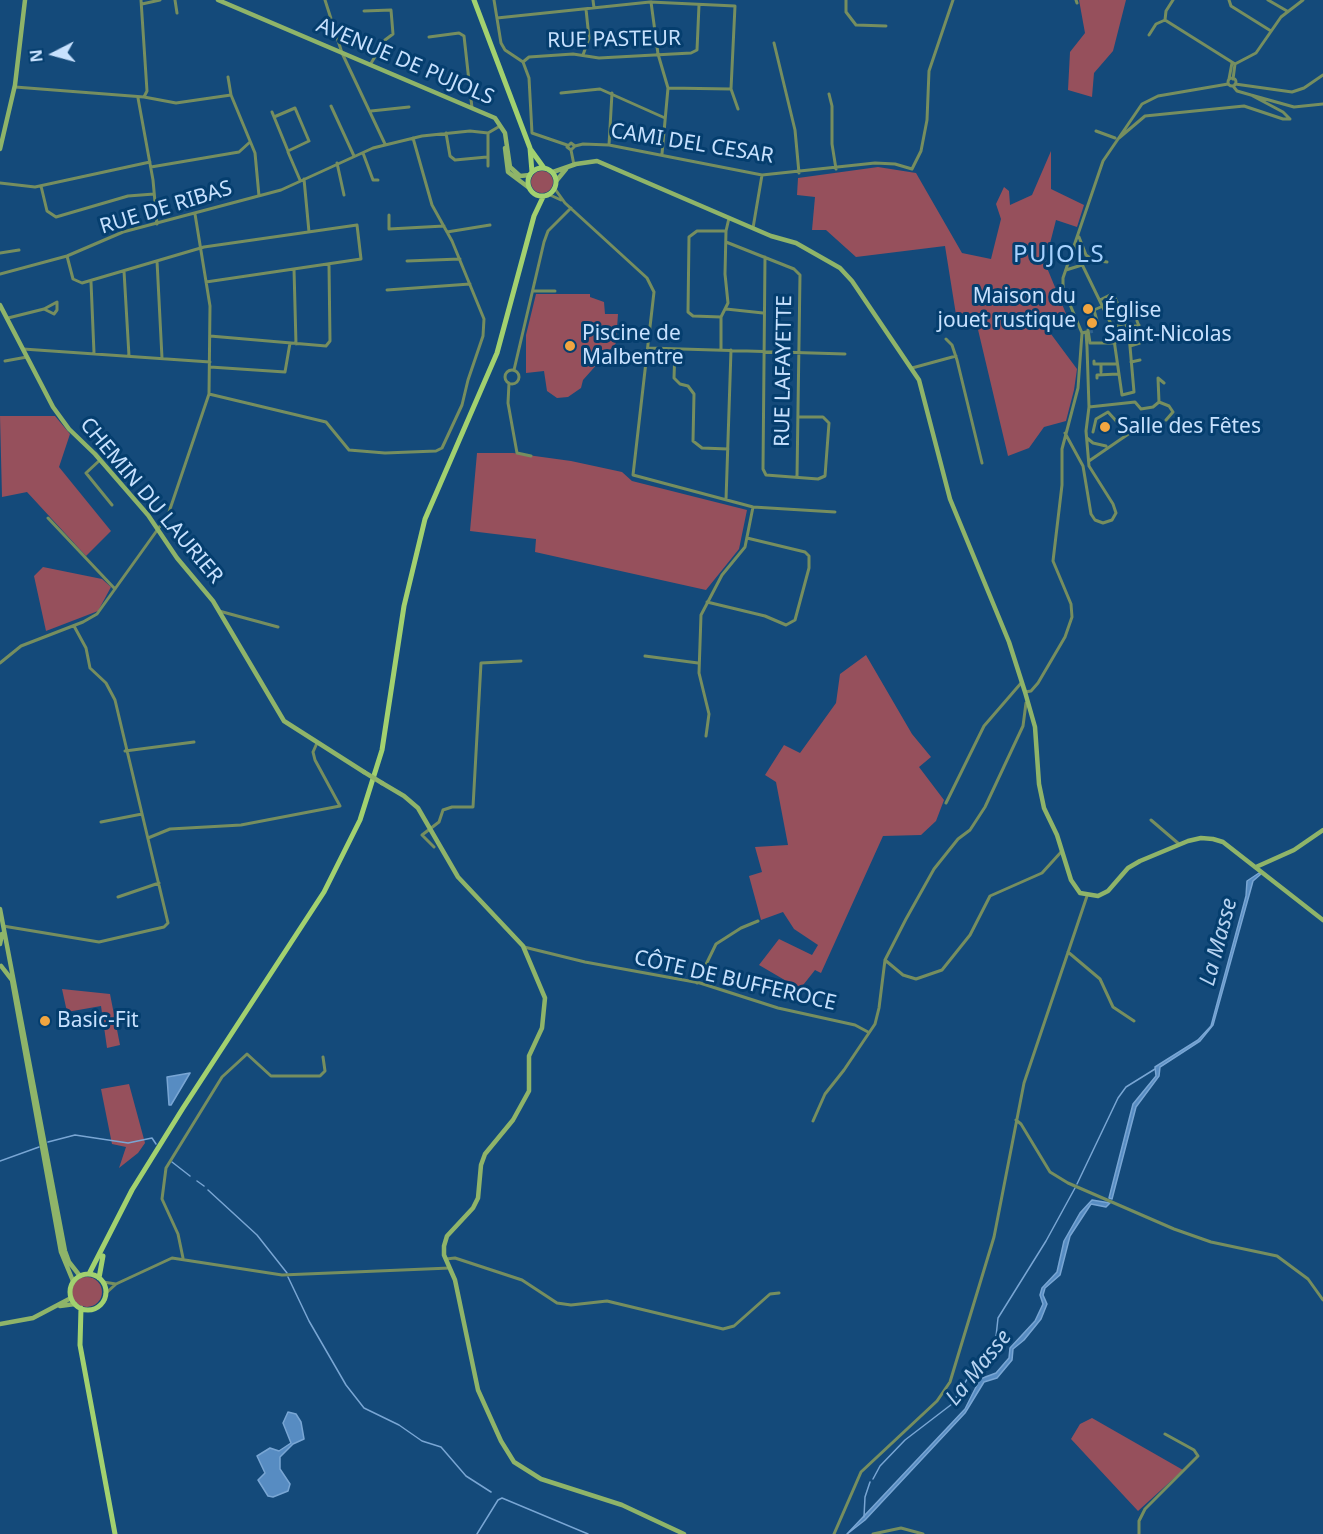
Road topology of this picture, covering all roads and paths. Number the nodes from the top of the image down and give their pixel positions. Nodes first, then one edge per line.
1 (25, 0) edge
2 (160, 0) edge
3 (175, 0) edge
4 (218, 0) edge
5 (325, 0) edge
6 (474, 0) edge
7 (494, 0) edge
8 (593, 0) edge
9 (846, 0) edge
10 (953, 0) edge
11 (1173, 0) edge
12 (1229, 0) edge
13 (1303, 0) edge
14 (226, 1) edge
15 (650, 1) edge
16 (1270, 1) edge
17 (141, 2) edge
18 (699, 5) junction
19 (1276, 5) junction
20 (594, 8) junction
21 (586, 9) junction
22 (364, 11) dead end
23 (1287, 11) junction
24 (177, 13) dead end
25 (1281, 17) junction
26 (497, 18) junction
27 (1165, 20) junction
28 (886, 26) dead end
29 (1271, 31) junction
30 (1149, 35) dead end
31 (429, 37) dead end
32 (774, 43) dead end
33 (342, 53) junction
34 (658, 54) junction
35 (583, 55) junction
36 (523, 62) junction
37 (1233, 64) junction
38 (370, 65) junction
39 (1323, 75) edge
40 (228, 77) dead end
41 (1230, 81) junction
42 (1234, 85) junction
43 (15, 87) junction
44 (668, 88) junction
45 (730, 89) junction
46 (561, 93) dead end
47 (612, 93) junction
48 (829, 94) dead end
49 (231, 95) junction
50 (1251, 95) junction
51 (144, 97) junction
52 (138, 98) junction
53 (1323, 104) edge
54 (331, 106) dead end
55 (409, 107) dead end
56 (472, 108) junction
57 (738, 109) dead end
58 (371, 111) junction
59 (272, 112) dead end
60 (274, 117) junction
61 (665, 118) junction
62 (501, 125) junction
63 (1096, 131) dead end
64 (446, 133) junction
65 (488, 133) junction
66 (505, 134) junction
67 (414, 138) junction
68 (1117, 138) junction
69 (250, 142) junction
70 (386, 145) junction
71 (609, 145) junction
72 (567, 146) junction
73 (575, 146) junction
74 (530, 148) junction
75 (0, 149) edge
76 (571, 150) junction
77 (288, 151) junction
78 (363, 153) junction
79 (662, 154) junction
80 (354, 156) junction
81 (487, 157) junction
82 (150, 162) junction
83 (338, 163) junction
84 (574, 165) junction
85 (488, 166) dead end
86 (151, 167) junction
87 (544, 168) junction
88 (566, 169) junction
89 (836, 169) junction
90 (553, 172) junction
91 (531, 173) junction
92 (799, 173) junction
93 (762, 175) junction
94 (302, 179) junction
95 (378, 180) dead end
96 (556, 180) junction
97 (0, 183) edge
98 (42, 186) junction
99 (528, 187) junction
100 (555, 189) junction
101 (154, 194) junction
102 (534, 194) junction
103 (344, 195) dead end
104 (550, 195) junction
105 (259, 196) junction
106 (543, 197) junction
107 (565, 203) junction
108 (571, 208) junction
109 (195, 214) junction
110 (388, 214) dead end
111 (534, 216) junction
112 (729, 218) junction
113 (157, 224) junction
114 (490, 225) dead end
115 (444, 226) junction
116 (753, 228) junction
117 (726, 231) junction
118 (309, 232) junction
119 (447, 232) junction
120 (1078, 235) junction
121 (726, 242) junction
122 (1076, 243) junction
123 (200, 249) junction
124 (19, 250) dead end
125 (0, 253) edge
126 (67, 256) junction
127 (765, 257) junction
128 (460, 259) junction
129 (157, 261) junction
130 (407, 261) dead end
131 (1107, 262) dead end
132 (329, 264) junction
133 (1083, 265) junction
134 (294, 269) junction
135 (1066, 270) junction
136 (124, 271) junction
137 (0, 274) edge
138 (91, 282) junction
139 (206, 282) junction
140 (470, 284) junction
141 (387, 290) dead end
142 (532, 291) junction
143 (555, 291) dead end
144 (1100, 300) junction
145 (0, 305) edge
146 (1103, 306) junction
147 (44, 309) junction
148 (726, 309) junction
149 (1122, 312) junction
150 (763, 313) junction
151 (721, 317) junction
152 (1108, 317) junction
153 (8, 318) junction
154 (1097, 319) dead end
155 (1126, 323) junction
156 (1112, 327) junction
157 (1128, 328) junction
158 (1087, 332) junction
159 (1129, 334) junction
160 (210, 336) junction
161 (1114, 336) junction
162 (946, 339) dead end
163 (290, 343) junction
164 (296, 344) junction
165 (1116, 344) junction
166 (1129, 345) junction
167 (648, 348) junction
168 (675, 348) junction
169 (23, 349) junction
170 (721, 350) junction
171 (731, 350) junction
172 (765, 351) junction
173 (800, 352) junction
174 (93, 353) junction
175 (845, 354) dead end
176 (129, 356) junction
177 (956, 356) junction
178 (27, 357) junction
179 (162, 358) junction
180 (1140, 360) dead end
181 (5, 361) dead end
182 (1094, 361) dead end
183 (210, 362) junction
184 (1131, 362) junction
185 (1101, 364) junction
186 (1117, 364) junction
187 (210, 367) junction
188 (912, 368) junction
189 (513, 370) junction
190 (1101, 372) dead end
191 (1118, 375) junction
192 (1097, 378) dead end
193 (509, 383) junction
194 (1164, 383) dead end
195 (209, 394) junction
196 (1159, 402) junction
197 (1089, 407) junction
198 (798, 417) junction
199 (1166, 420) dead end
200 (1143, 424) dead end
201 (1093, 432) dead end
202 (1065, 434) junction
203 (1128, 434) junction
204 (1087, 438) junction
205 (1109, 446) junction
206 (728, 449) junction
207 (531, 456) dead end
208 (100, 460) junction
209 (1089, 461) junction
210 (982, 463) dead end
211 (797, 477) junction
212 (726, 500) junction
213 (112, 505) dead end
214 (753, 507) junction
215 (835, 512) dead end
216 (48, 518) dead end
217 (157, 532) junction
218 (747, 538) junction
219 (115, 589) junction
220 (707, 602) junction
221 (219, 611) junction
222 (74, 626) junction
223 (278, 627) dead end
224 (645, 656) dead end
225 (521, 661) dead end
226 (0, 663) edge
227 (698, 663) junction
228 (1022, 682) junction
229 (1025, 692) junction
230 (1027, 700) junction
231 (706, 736) dead end
232 (194, 742) dead end
233 (317, 743) junction
234 (125, 751) junction
235 (946, 803) dead end
236 (142, 814) junction
237 (1151, 820) dead end
238 (101, 822) dead end
239 (431, 828) junction
240 (1323, 830) edge
241 (148, 838) junction
242 (1179, 845) junction
243 (434, 847) dead end
244 (1062, 851) junction
245 (1256, 867) junction
246 (159, 883) junction
247 (1087, 896) junction
248 (118, 897) dead end
249 (0, 909) edge
250 (1323, 920) edge
251 (758, 921) dead end
252 (3, 926) junction
253 (0, 946) edge
254 (523, 946) junction
255 (6, 949) junction
256 (1068, 952) junction
257 (10, 960) junction
258 (885, 960) junction
259 (0, 966) edge
260 (697, 983) junction
261 (1134, 1021) dead end
262 (868, 1032) junction
263 (323, 1057) dead end
264 (1016, 1120) junction
265 (813, 1121) dead end
266 (106, 1246) junction
267 (183, 1258) junction
268 (446, 1259) junction
269 (450, 1268) junction
270 (89, 1274) junction
271 (80, 1276) junction
272 (101, 1280) junction
273 (73, 1281) junction
274 (116, 1284) junction
275 (780, 1293) dead end
276 (105, 1294) junction
277 (71, 1298) junction
278 (1323, 1300) edge
279 (60, 1306) junction
280 (78, 1306) junction
281 (88, 1309) junction
282 (0, 1324) edge
283 (81, 1327) junction
284 (1166, 1434) dead end
285 (115, 1534) edge
286 (684, 1534) edge
287 (834, 1534) edge
288 (873, 1534) edge
289 (923, 1534) edge
290 (1139, 1534) edge

1 - 43 main road
2 - 17 street
3 - 24 street
4 - 14 main road, AVENUE DE PUJOLS
5 - 33 street
6 - 74 main road
7 - 26 street
8 - 20 street
9 - 28 street
10 - 89 street, CAMI DEL CESAR
11 - 27 street
12 - 29 street
13 - 23 street
14 - 33 main road, AVENUE DE PUJOLS
15 - 18 street
15 - 20 street
15 - 34 street
16 - 19 street
17 - 51 street
18 - 34 street, RUE PASTEUR
18 - 45 street
19 - 23 street
19 - 25 street
20 - 21 street
21 - 26 street
21 - 35 street
22 - 38 street
23 - 25 street
25 - 29 street
26 - 36 street
27 - 30 street
27 - 37 street
29 - 37 street
31 - 56 street
32 - 92 street
33 - 38 main road, AVENUE DE PUJOLS
33 - 58 street
34 - 35 street, RUE PASTEUR
34 - 44 street
35 - 36 street, RUE PASTEUR
36 - 72 street
37 - 41 street
38 - 56 main road, AVENUE DE PUJOLS
39 - 42 street
40 - 49 street
41 - 42 street
41 - 42 street
41 - 68 street
42 - 50 street
43 - 52 street
43 - 75 main road
44 - 45 street
44 - 61 street
45 - 57 street
46 - 47 street
47 - 61 street
47 - 71 street
48 - 89 street
49 - 51 street
49 - 69 street
50 - 53 street
50 - 68 street
51 - 52 street
52 - 82 street
54 - 80 street
55 - 58 street
56 - 62 main road, AVENUE DE PUJOLS
58 - 70 street
59 - 60 street
60 - 77 street
60 - 77 street
61 - 79 street
62 - 65 street
62 - 66 main road, AVENUE DE PUJOLS
63 - 68 street
64 - 65 street, RUE DE RIBAS
64 - 67 street, RUE DE RIBAS
64 - 81 street
65 - 81 street
66 - 91 main road, AVENUE DE PUJOLS
66 - 99 main road, AVENUE DE PUJOLS
67 - 70 street, RUE DE RIBAS
67 - 115 street
68 - 120 street
69 - 86 street
69 - 105 street
70 - 78 street, RUE DE RIBAS
71 - 73 street, CAMI DEL CESAR
71 - 79 street, CAMI DEL CESAR
72 - 73 street, CAMI DEL CESAR
72 - 76 street
73 - 76 street
74 - 87 main road
74 - 91 main road
76 - 84 street
77 - 94 street
78 - 80 street, RUE DE RIBAS
78 - 95 street
79 - 93 street, CAMI DEL CESAR
80 - 83 street, RUE DE RIBAS
81 - 85 street
82 - 86 street
82 - 98 street
83 - 94 street, RUE DE RIBAS
83 - 103 street
84 - 88 main road
84 - 112 main road
86 - 101 street
87 - 90 main road
87 - 91 main road
88 - 90 main road
88 - 96 main road
89 - 92 street, CAMI DEL CESAR
90 - 96 main road
91 - 99 main road
92 - 93 street, CAMI DEL CESAR
93 - 116 street
94 - 105 street, RUE DE RIBAS
94 - 118 street
96 - 100 main road
97 - 98 street
98 - 101 street
99 - 102 main road
100 - 104 main road
100 - 107 street
101 - 113 street
102 - 106 main road
102 - 111 main road
104 - 106 main road
104 - 107 street
105 - 109 street, RUE DE RIBAS
106 - 111 main road
107 - 108 street
108 - 142 street
108 - 167 street
109 - 113 street, RUE DE RIBAS
109 - 123 street
110 - 115 street
111 - 266 main road
112 - 116 main road
112 - 117 street
113 - 126 street, RUE DE RIBAS
114 - 119 street
115 - 119 street
116 - 188 main road
117 - 121 street
117 - 151 street
118 - 123 street
118 - 132 street
119 - 128 street
120 - 122 street
120 - 131 street
121 - 127 street, RUE LAFAYETTE
121 - 148 street
122 - 133 street
122 - 135 street
123 - 129 street
123 - 139 street
124 - 125 street
126 - 137 street, RUE DE RIBAS
126 - 138 street
127 - 150 street
127 - 173 street, RUE LAFAYETTE
128 - 130 street
128 - 140 street
129 - 136 street
129 - 179 street
132 - 134 street
132 - 164 street
133 - 135 street
133 - 144 street
134 - 139 street
134 - 164 street
135 - 158 street
136 - 138 street
136 - 176 street
138 - 174 street
139 - 160 street
140 - 141 street
140 - 195 street
142 - 143 street
142 - 189 street
144 - 146 street
144 - 149 street
145 - 153 main road, CHEMIN DU LAURIER
146 - 152 street
146 - 154 street
147 - 147 street
147 - 153 street
148 - 150 street
148 - 151 street
149 - 152 street
149 - 155 street
150 - 172 street
151 - 170 street
152 - 156 street
153 - 169 main road, CHEMIN DU LAURIER
155 - 156 street
155 - 157 street
156 - 161 street
157 - 159 street
157 - 166 street
158 - 165 street
158 - 197 street
158 - 202 street
159 - 161 street
159 - 166 street
160 - 163 street
160 - 183 street
161 - 165 street
162 - 177 street
163 - 164 street
163 - 187 street
165 - 186 street
166 - 184 street
167 - 168 street
167 - 212 street
168 - 170 street
168 - 206 street
169 - 174 street
169 - 178 main road, CHEMIN DU LAURIER
170 - 171 street
171 - 172 street
171 - 206 street
172 - 173 street
172 - 211 street
173 - 175 street
173 - 198 street, RUE LAFAYETTE
174 - 176 street
176 - 179 street
177 - 188 street
177 - 210 street
178 - 181 street
178 - 208 main road, CHEMIN DU LAURIER
179 - 183 street
180 - 184 street
182 - 185 street
183 - 187 street
184 - 191 street
185 - 186 street
185 - 190 street
186 - 191 street
187 - 195 street
188 - 228 main road
189 - 193 street
189 - 193 street
191 - 192 street
193 - 207 street
194 - 196 street
195 - 217 street
196 - 197 street
196 - 199 street
197 - 204 street
198 - 211 street, RUE LAFAYETTE
198 - 211 street
200 - 203 street
201 - 203 street
202 - 209 street
202 - 229 street
203 - 205 street
204 - 205 street
204 - 209 street
205 - 209 street
206 - 212 street
208 - 213 street
208 - 217 main road, CHEMIN DU LAURIER
212 - 214 street
214 - 215 street
214 - 218 street
216 - 219 street
217 - 219 street
217 - 221 main road, CHEMIN DU LAURIER
218 - 220 street
218 - 220 street
219 - 222 street
220 - 227 street
221 - 223 street
221 - 233 main road, CHEMIN DU LAURIER
222 - 226 street
222 - 234 street
224 - 227 street
225 - 239 street
227 - 231 street
228 - 229 main road
228 - 235 street
229 - 230 main road
230 - 244 main road
230 - 258 street
232 - 234 street
233 - 239 main road, CHEMIN DU LAURIER, bridge
233 - 241 street
234 - 236 street
236 - 238 street
236 - 241 street
237 - 242 street
239 - 243 street
239 - 254 main road, CHEMIN DU LAURIER
240 - 245 main road
241 - 246 street
242 - 245 main road
242 - 247 main road
244 - 247 main road
244 - 258 street
245 - 250 main road
246 - 248 street
246 - 252 street
247 - 256 street
249 - 252 main road
251 - 260 street
252 - 253 main road
252 - 255 main road
253 - 255 main road
254 - 260 street, CÔTE DE BUFFEROCE
254 - 268 main road, CHEMIN DU LAURIER
255 - 257 main road
256 - 261 street
256 - 264 street
257 - 259 main road
257 - 271 main road
258 - 262 street
259 - 273 main road
260 - 262 street, CÔTE DE BUFFEROCE
262 - 265 street
263 - 267 street
264 - 278 street
264 - 287 street
266 - 270 main road
266 - 272 main road
267 - 269 street
267 - 274 street
268 - 269 main road
268 - 275 street
269 - 286 main road
270 - 271 main road
270 - 272 main road
271 - 273 main road
272 - 274 street
272 - 276 main road
273 - 277 main road
274 - 276 street
276 - 281 main road
277 - 279 main road
277 - 280 main road
279 - 280 main road
279 - 282 main road
280 - 281 main road
280 - 283 main road
281 - 283 main road
283 - 285 main road
284 - 290 street
288 - 289 street

